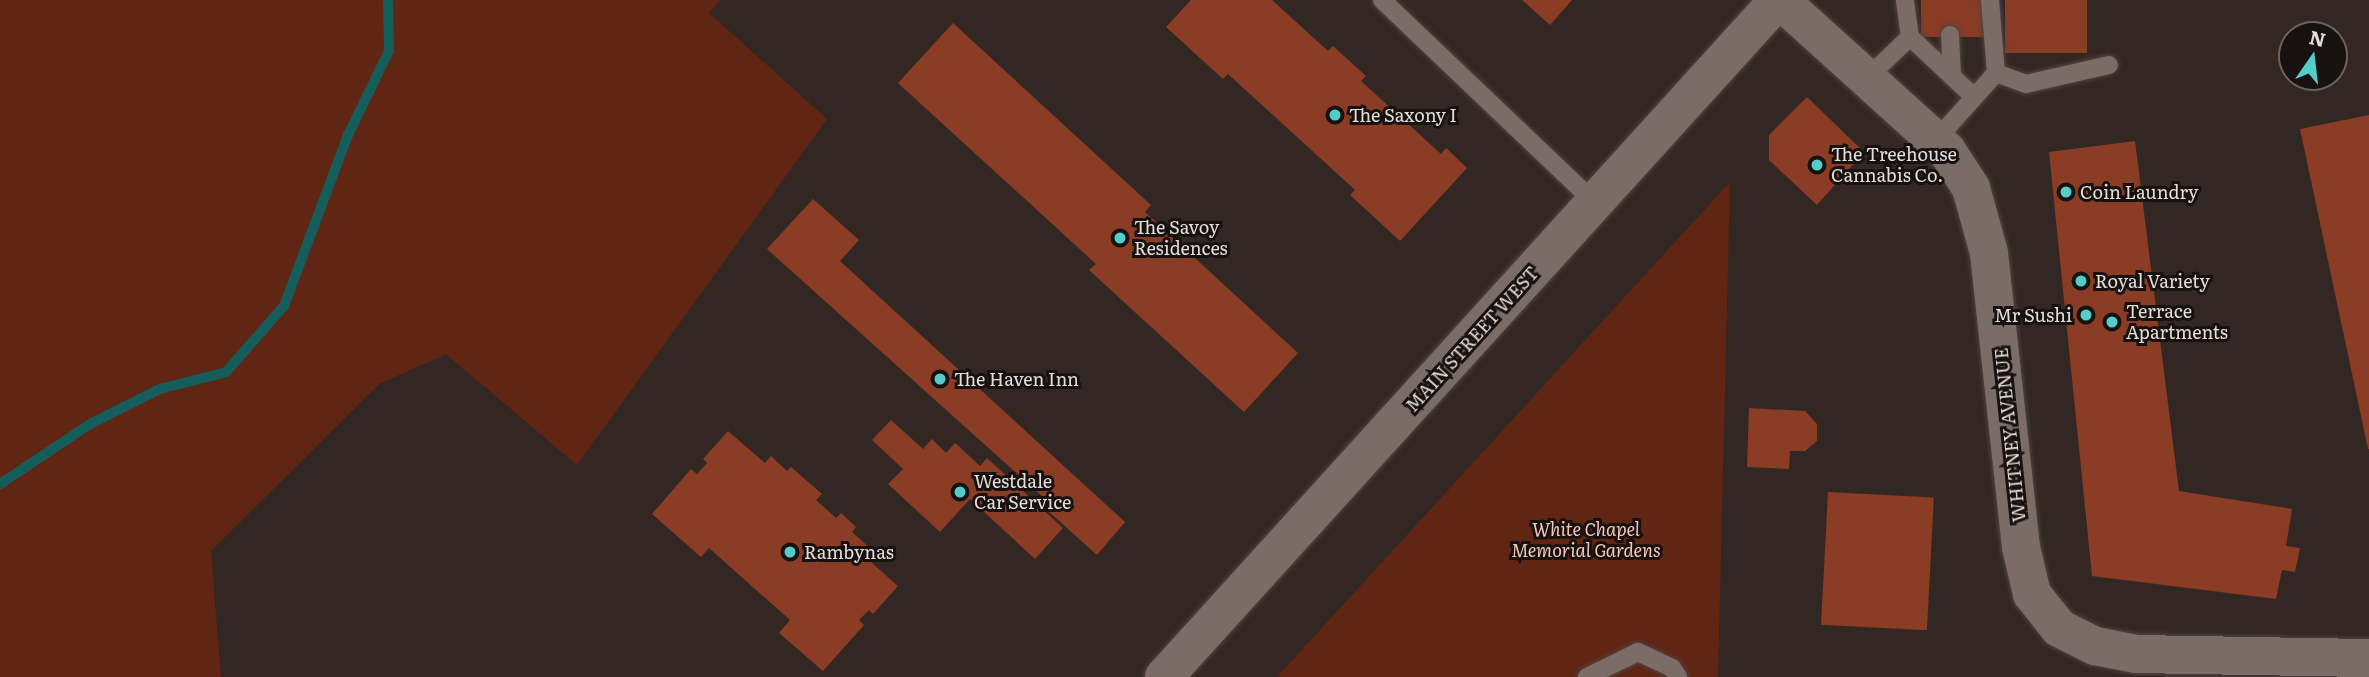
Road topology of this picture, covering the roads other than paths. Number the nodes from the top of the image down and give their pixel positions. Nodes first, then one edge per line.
1 (1382, 0) edge
2 (1779, 0) edge
3 (1905, 0) edge
4 (1990, 0) edge
5 (1950, 35) dead end
6 (1910, 37) junction
7 (2109, 65) dead end
8 (1996, 73) junction
9 (1952, 76) junction
10 (1867, 78) junction
11 (1972, 95) junction
12 (1935, 141) junction
13 (1596, 204) junction
14 (2369, 658) edge
15 (2213, 666) edge
16 (1164, 677) edge
17 (1587, 677) edge
18 (1678, 677) edge

1 - 13 lane
2 - 10 street, WHITNEY AVENUE
2 - 13 street, MAIN STREET WEST
3 - 6 lane
4 - 8 lane
5 - 9 lane
6 - 9 lane
6 - 10 lane
7 - 8 lane
8 - 11 lane
9 - 11 lane
10 - 12 street, WHITNEY AVENUE
11 - 12 lane
12 - 15 street, WHITNEY AVENUE
13 - 16 street, MAIN STREET WEST
14 - 15 street, WHITNEY AVENUE
17 - 18 lane

